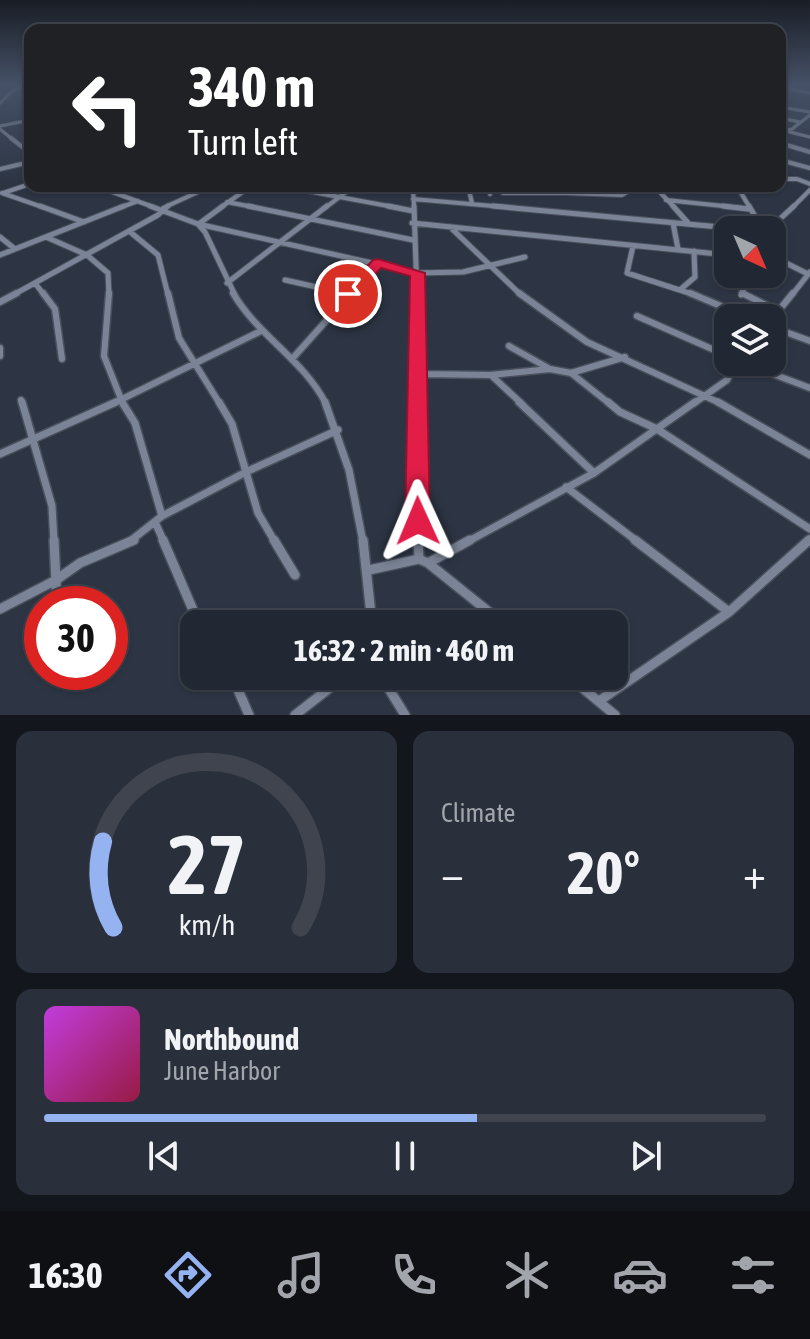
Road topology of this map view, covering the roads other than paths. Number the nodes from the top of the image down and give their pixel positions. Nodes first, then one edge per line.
1 (806, 117) edge
2 (786, 119) edge
3 (24, 121) edge
4 (800, 122) junction
5 (0, 127) edge
6 (786, 129) edge
7 (786, 131) edge
8 (810, 137) edge
9 (786, 145) edge
10 (24, 148) edge
11 (810, 152) edge
12 (786, 162) edge
13 (24, 163) edge
14 (810, 168) edge
15 (0, 169) edge
16 (786, 179) edge
17 (810, 184) edge
18 (24, 186) edge
19 (810, 190) edge
20 (115, 192) edge
21 (198, 192) edge
22 (242, 192) edge
23 (309, 192) edge
24 (346, 192) edge
25 (413, 192) edge
26 (469, 192) edge
27 (502, 192) edge
28 (627, 192) edge
29 (659, 192) edge
30 (740, 192) edge
31 (565, 193) joint
32 (1, 194) edge
33 (338, 198) junction
34 (413, 199) junction
35 (666, 200) junction
36 (138, 201) junction
37 (227, 202) junction
38 (472, 203) junction
39 (162, 209) junction
40 (748, 209) junction
41 (413, 211) junction
42 (754, 216) edge
43 (784, 216) edge
44 (310, 219) junction
45 (84, 222) junction
46 (199, 223) junction
47 (412, 223) junction
48 (673, 223) junction
49 (689, 224) junction
50 (714, 226) edge
51 (450, 227) junction
52 (129, 231) junction
53 (0, 237) edge
54 (46, 237) junction
55 (413, 240) junction
56 (278, 243) junction
57 (633, 246) junction
58 (15, 249) junction
59 (678, 249) junction
60 (694, 251) junction
61 (714, 253) edge
62 (0, 255) edge
63 (87, 255) junction
64 (525, 257) dead end
65 (378, 263) junction
66 (786, 263) edge
67 (490, 265) junction
68 (417, 273) junction
69 (809, 273) edge
70 (285, 280) dead end
71 (35, 283) junction
72 (227, 283) junction
73 (744, 288) edge
74 (681, 289) junction
75 (348, 294) junction
76 (0, 302) edge
77 (716, 304) edge
78 (762, 304) edge
79 (784, 304) edge
80 (637, 316) dead end
81 (261, 331) junction
82 (786, 332) edge
83 (810, 341) edge
84 (509, 346) dead end
85 (0, 348) edge
86 (714, 350) edge
87 (0, 356) edge
88 (625, 357) junction
89 (62, 359) dead end
90 (292, 359) junction
91 (193, 362) junction
92 (550, 369) junction
93 (571, 373) junction
94 (418, 374) junction
95 (491, 375) junction
96 (730, 376) edge
97 (777, 376) edge
98 (810, 388) edge
99 (704, 394) junction
100 (21, 400) dead end
101 (121, 400) junction
102 (657, 429) junction
103 (338, 430) junction
104 (33, 440) junction
105 (0, 454) edge
106 (810, 455) edge
107 (248, 471) junction
108 (594, 473) junction
109 (566, 487) junction
110 (159, 519) junction
111 (810, 529) edge
112 (810, 539) edge
113 (424, 561) junction
114 (369, 570) junction
115 (295, 575) dead end
116 (56, 580) junction
117 (56, 586) edge
118 (0, 609) edge
119 (194, 610) edge
120 (371, 610) edge
121 (486, 610) edge
122 (729, 612) junction
123 (238, 690) edge
124 (327, 690) edge
125 (390, 690) edge
126 (585, 690) edge
127 (599, 701) junction
128 (249, 715) edge
129 (295, 715) edge
130 (405, 715) edge
131 (615, 715) edge

1 - 4 street
2 - 4 street
3 - 5 street
4 - 6 street
5 - 10 street
7 - 8 street
9 - 11 street
12 - 14 street
13 - 15 street
16 - 17 street
18 - 32 street
19 - 43 street
20 - 36 street
21 - 39 street
22 - 37 street
23 - 33 street
24 - 33 street
25 - 34 street
26 - 38 street
27 - 31 street
28 - 31 street
29 - 35 street
30 - 40 street
32 - 45 street
33 - 41 street
33 - 44 street
34 - 38 street
34 - 41 street
35 - 40 street
35 - 49 street
36 - 39 street
36 - 45 street
37 - 44 street
37 - 46 street
38 - 48 street
39 - 46 street
39 - 52 street
40 - 42 street
41 - 47 street
44 - 55 street
44 - 56 street
45 - 54 street
46 - 56 street
46 - 72 street
47 - 51 street
47 - 55 street
48 - 49 street
48 - 59 street
49 - 50 street
51 - 57 street
51 - 67 street
52 - 63 street
52 - 91 street
53 - 58 street
54 - 58 street
54 - 63 street
55 - 68 street
56 - 65 street
56 - 72 street
57 - 59 street
57 - 74 street
58 - 62 street
59 - 60 street
60 - 61 street
60 - 74 street
63 - 71 street
63 - 101 street
64 - 67 street
65 - 68 street
65 - 75 street
66 - 69 street
67 - 68 street
67 - 88 street
68 - 94 street
69 - 79 street
70 - 75 street
71 - 76 street
71 - 89 street
72 - 81 street
73 - 78 street
74 - 77 street
75 - 90 street
80 - 86 street
81 - 90 street
81 - 91 street
82 - 83 street
84 - 92 street
85 - 87 street
88 - 93 street
88 - 99 street
90 - 103 street
91 - 101 street
91 - 107 street
92 - 93 street
92 - 95 street
93 - 102 street
94 - 95 street
94 - 113 street
95 - 108 street
96 - 99 street
97 - 98 street
99 - 102 street
99 - 106 street
100 - 104 street
101 - 104 street
101 - 110 street
102 - 108 street
102 - 111 street
103 - 107 street
103 - 114 street
104 - 105 street
104 - 116 street
107 - 110 street
107 - 115 street
108 - 109 street
109 - 113 street
109 - 122 street
110 - 116 street
110 - 119 street
112 - 122 street
113 - 114 street
113 - 121 street
114 - 120 street
116 - 117 street
116 - 118 street
122 - 127 street
123 - 128 street
124 - 129 street
125 - 130 street
126 - 127 street
127 - 131 street

